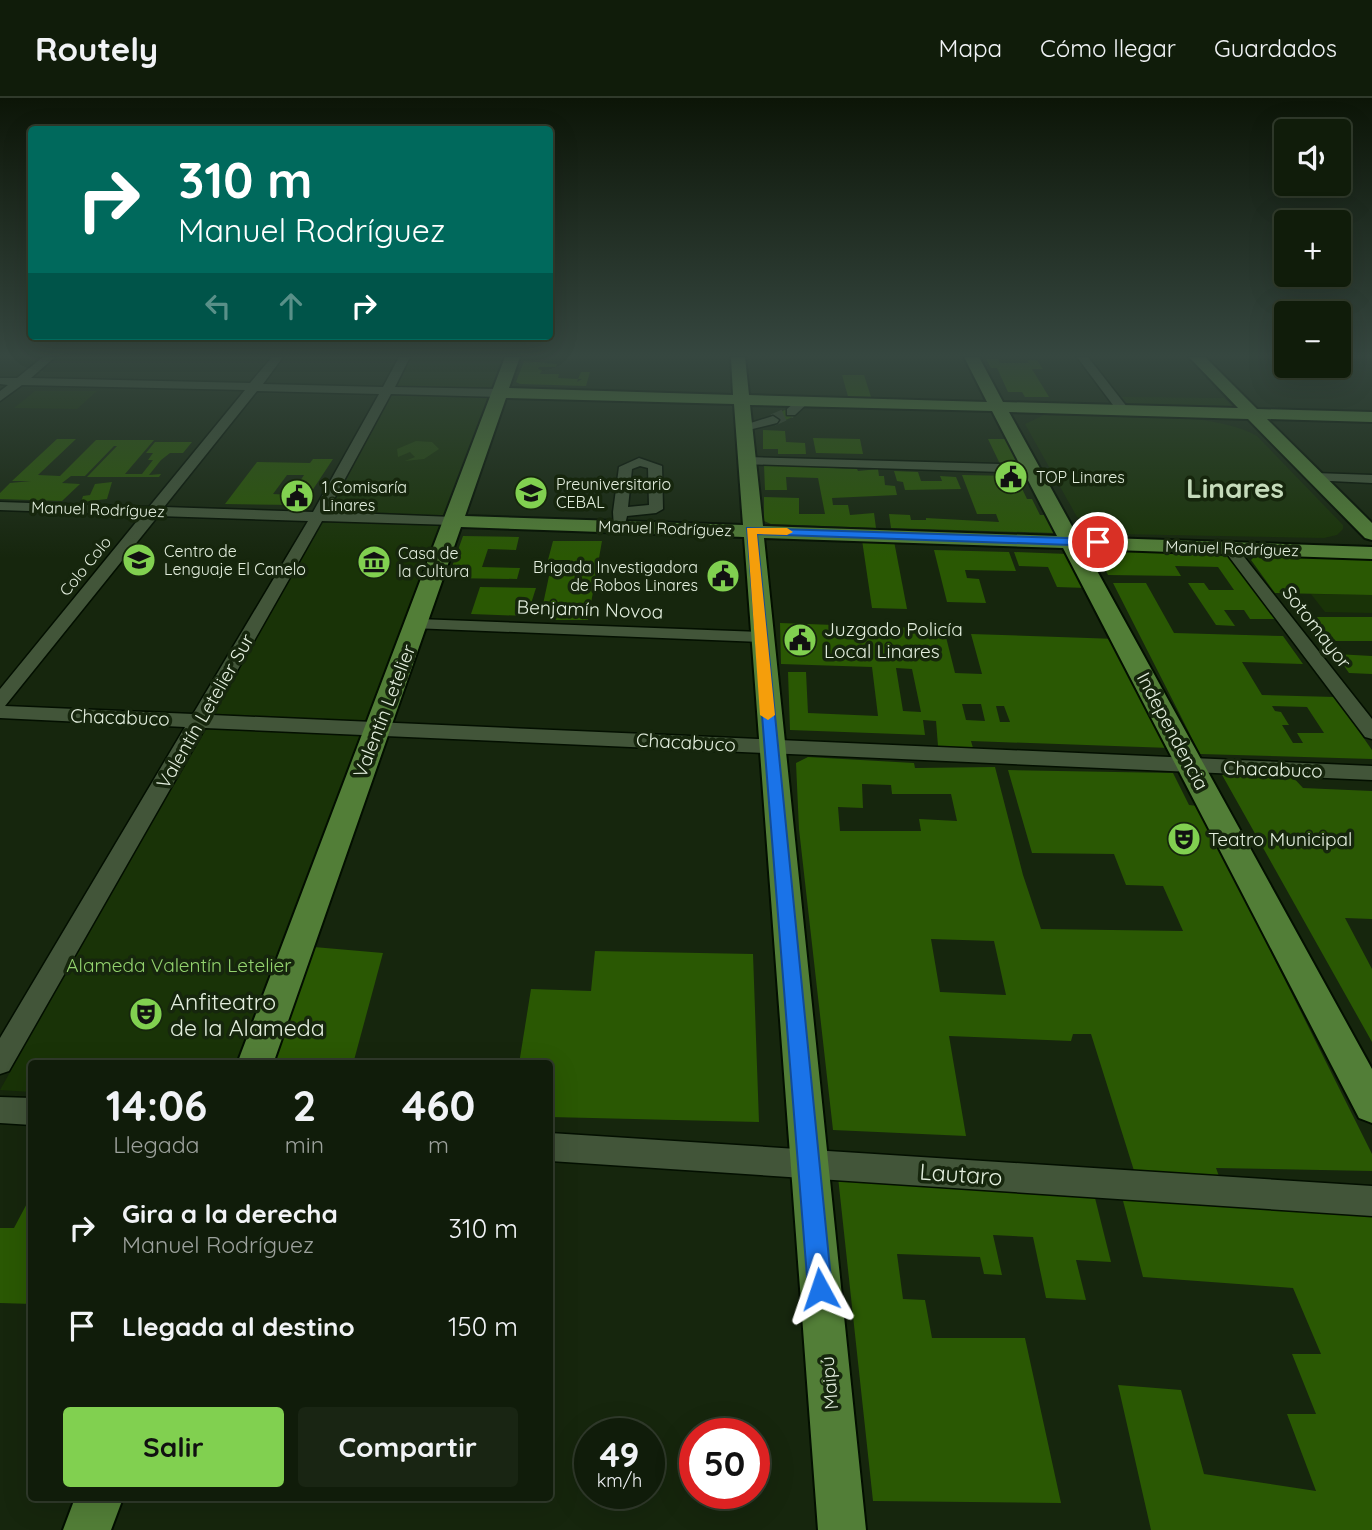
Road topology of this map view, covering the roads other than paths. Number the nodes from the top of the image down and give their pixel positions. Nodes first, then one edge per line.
1 (222, 424) edge
2 (368, 424) edge
3 (489, 424) edge
4 (744, 424) edge
5 (1007, 424) edge
6 (1015, 424) edge
7 (1239, 424) edge
8 (1262, 424) edge
9 (1010, 428) junction
10 (1281, 443) junction
11 (747, 461) junction
12 (1032, 469) junction
13 (1315, 477) junction
14 (1372, 479) edge
15 (0, 506) edge
16 (1054, 509) junction
17 (152, 510) junction
18 (318, 516) junction
19 (1357, 519) junction
20 (453, 521) junction
21 (751, 530) junction
22 (1372, 534) edge
23 (1072, 542) junction
24 (1128, 544) junction
25 (1229, 547) junction
26 (1312, 551) junction
27 (1372, 552) edge
28 (418, 624) junction
29 (761, 637) junction
30 (0, 701) edge
31 (0, 712) edge
32 (199, 720) junction
33 (376, 729) junction
34 (1372, 732) edge
35 (770, 746) junction
36 (1192, 766) junction
37 (1372, 773) edge
38 (256, 1060) edge
39 (0, 1062) edge
40 (1372, 1105) edge
41 (0, 1110) edge
42 (28, 1112) edge
43 (553, 1147) edge
44 (808, 1163) junction
45 (1372, 1201) edge
46 (98, 1501) edge
47 (87, 1530) edge
48 (842, 1530) edge

1 - 17 street, Colo Colo
2 - 18 street, Valentín Letelier Sur
3 - 20 main road, Valentín Letelier
4 - 11 main road, Maipú
5 - 9 main road, Independencia
6 - 9 main road
7 - 10 main road
8 - 10 main road
9 - 12 main road, Independencia
10 - 13 main road
11 - 12 street
11 - 21 main road, Maipú
12 - 16 main road, Independencia
13 - 14 street
13 - 19 main road
15 - 17 street, Manuel Rodríguez
16 - 23 main road, Independencia
16 - 24 main road
17 - 18 street, Manuel Rodríguez
17 - 30 street, Colo Colo
18 - 20 street, Manuel Rodríguez
18 - 32 street, Valentín Letelier Sur
19 - 22 main road
19 - 26 main road
20 - 21 main road, Manuel Rodríguez
20 - 28 main road, Valentín Letelier
21 - 23 main road, Manuel Rodríguez
21 - 29 main road, Maipú
23 - 24 main road, Manuel Rodríguez
23 - 36 main road, Independencia
24 - 25 main road, Manuel Rodríguez
25 - 26 main road, Manuel Rodríguez
25 - 34 street, Sotomayor
26 - 27 main road, Manuel Rodríguez
28 - 29 street, Benjamín Novoa
28 - 33 main road, Valentín Letelier
29 - 35 main road, Maipú
31 - 32 street, Chacabuco
32 - 33 street, Chacabuco
32 - 39 street, Valentín Letelier Sur
33 - 35 street, Chacabuco
33 - 38 main road, Valentín Letelier
35 - 36 street, Chacabuco
35 - 44 main road, Maipú
36 - 37 street, Chacabuco
36 - 40 main road, Independencia
41 - 42 street
43 - 44 street, Lautaro
44 - 45 street, Lautaro
44 - 48 main road, Maipú
46 - 47 main road

